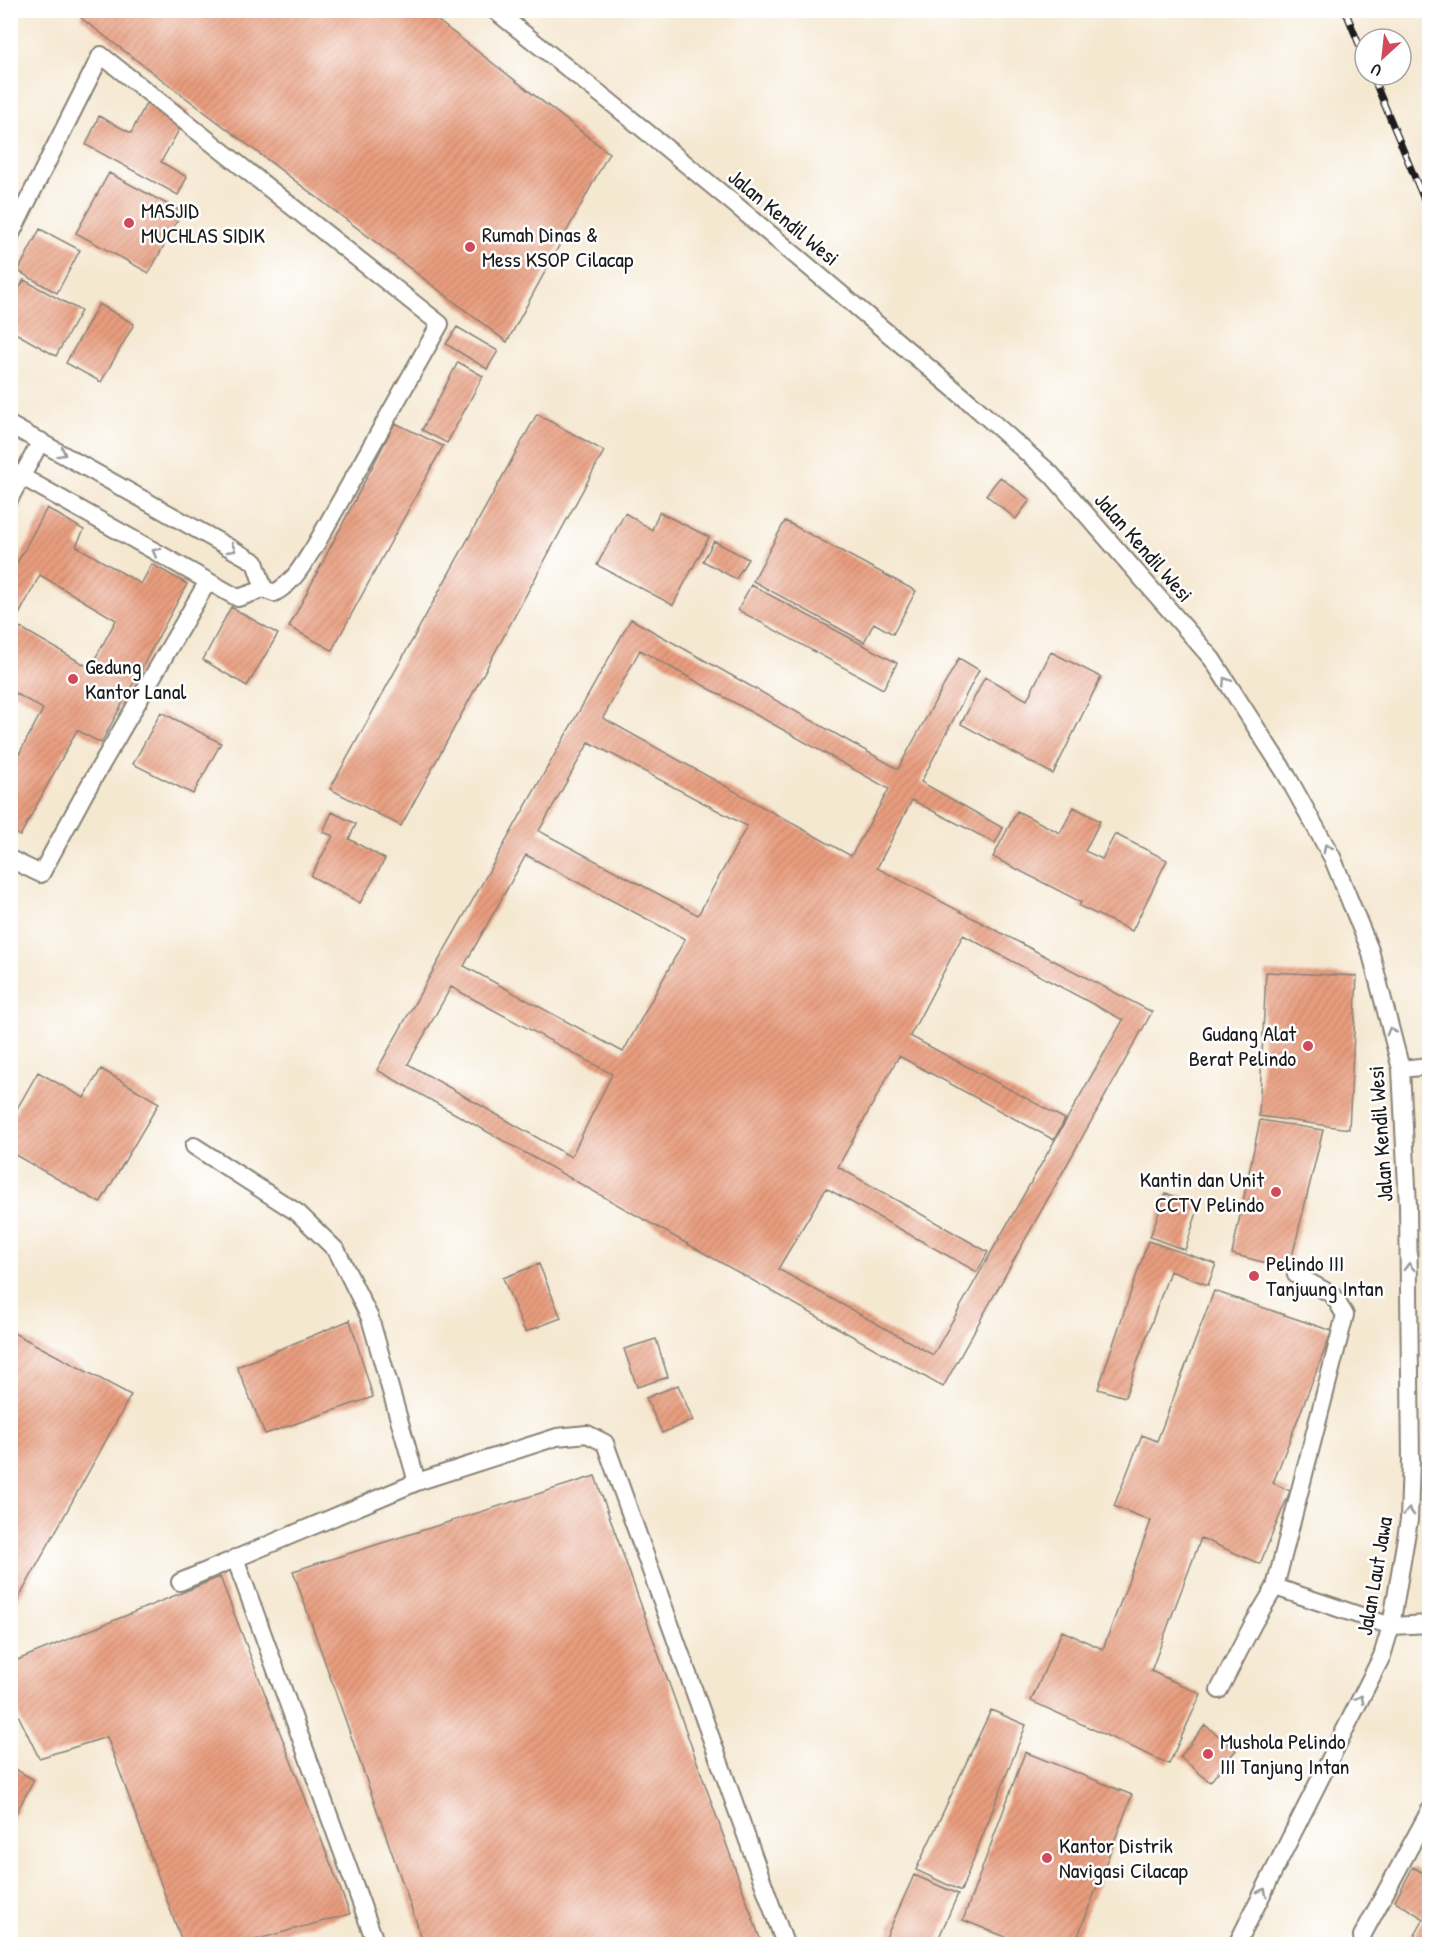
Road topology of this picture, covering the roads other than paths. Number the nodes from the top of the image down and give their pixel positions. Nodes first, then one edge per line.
1 (494, 10) edge
2 (10, 236) edge
3 (10, 425) edge
4 (41, 441) junction
5 (16, 473) edge
6 (10, 498) edge
7 (208, 582) junction
8 (264, 590) junction
9 (10, 859) edge
10 (1430, 1066) edge
11 (1401, 1069) junction
12 (194, 1146) dead end
13 (1296, 1275) dead end
14 (1410, 1325) joint
15 (417, 1482) junction
16 (235, 1558) junction
17 (180, 1582) dead end
18 (1275, 1587) junction
19 (1430, 1624) edge
20 (1391, 1626) junction
21 (1219, 1690) dead end
22 (1430, 1810) edge
23 (376, 1944) edge
24 (785, 1944) edge
25 (1237, 1944) edge
26 (1363, 1944) edge

11 -> 1 lane, Jalan Kendil Wesi
2 - 8 lane
3 - 4 lane
4 - 5 lane
4 -> 8 lane
5 - 6 lane
7 -> 5 lane
7 - 8 lane
7 - 9 lane
10 - 11 lane
14 -> 11 lane, Jalan Kendil Wesi
12 - 15 lane
13 - 18 lane
20 -> 14 lane, Jalan Laut Jawa
15 - 16 lane
15 - 24 lane
16 - 17 lane
16 - 23 lane
18 - 20 lane
18 - 21 lane
19 - 20 lane
25 -> 20 lane, Jalan Laut Jawa
22 - 26 lane

